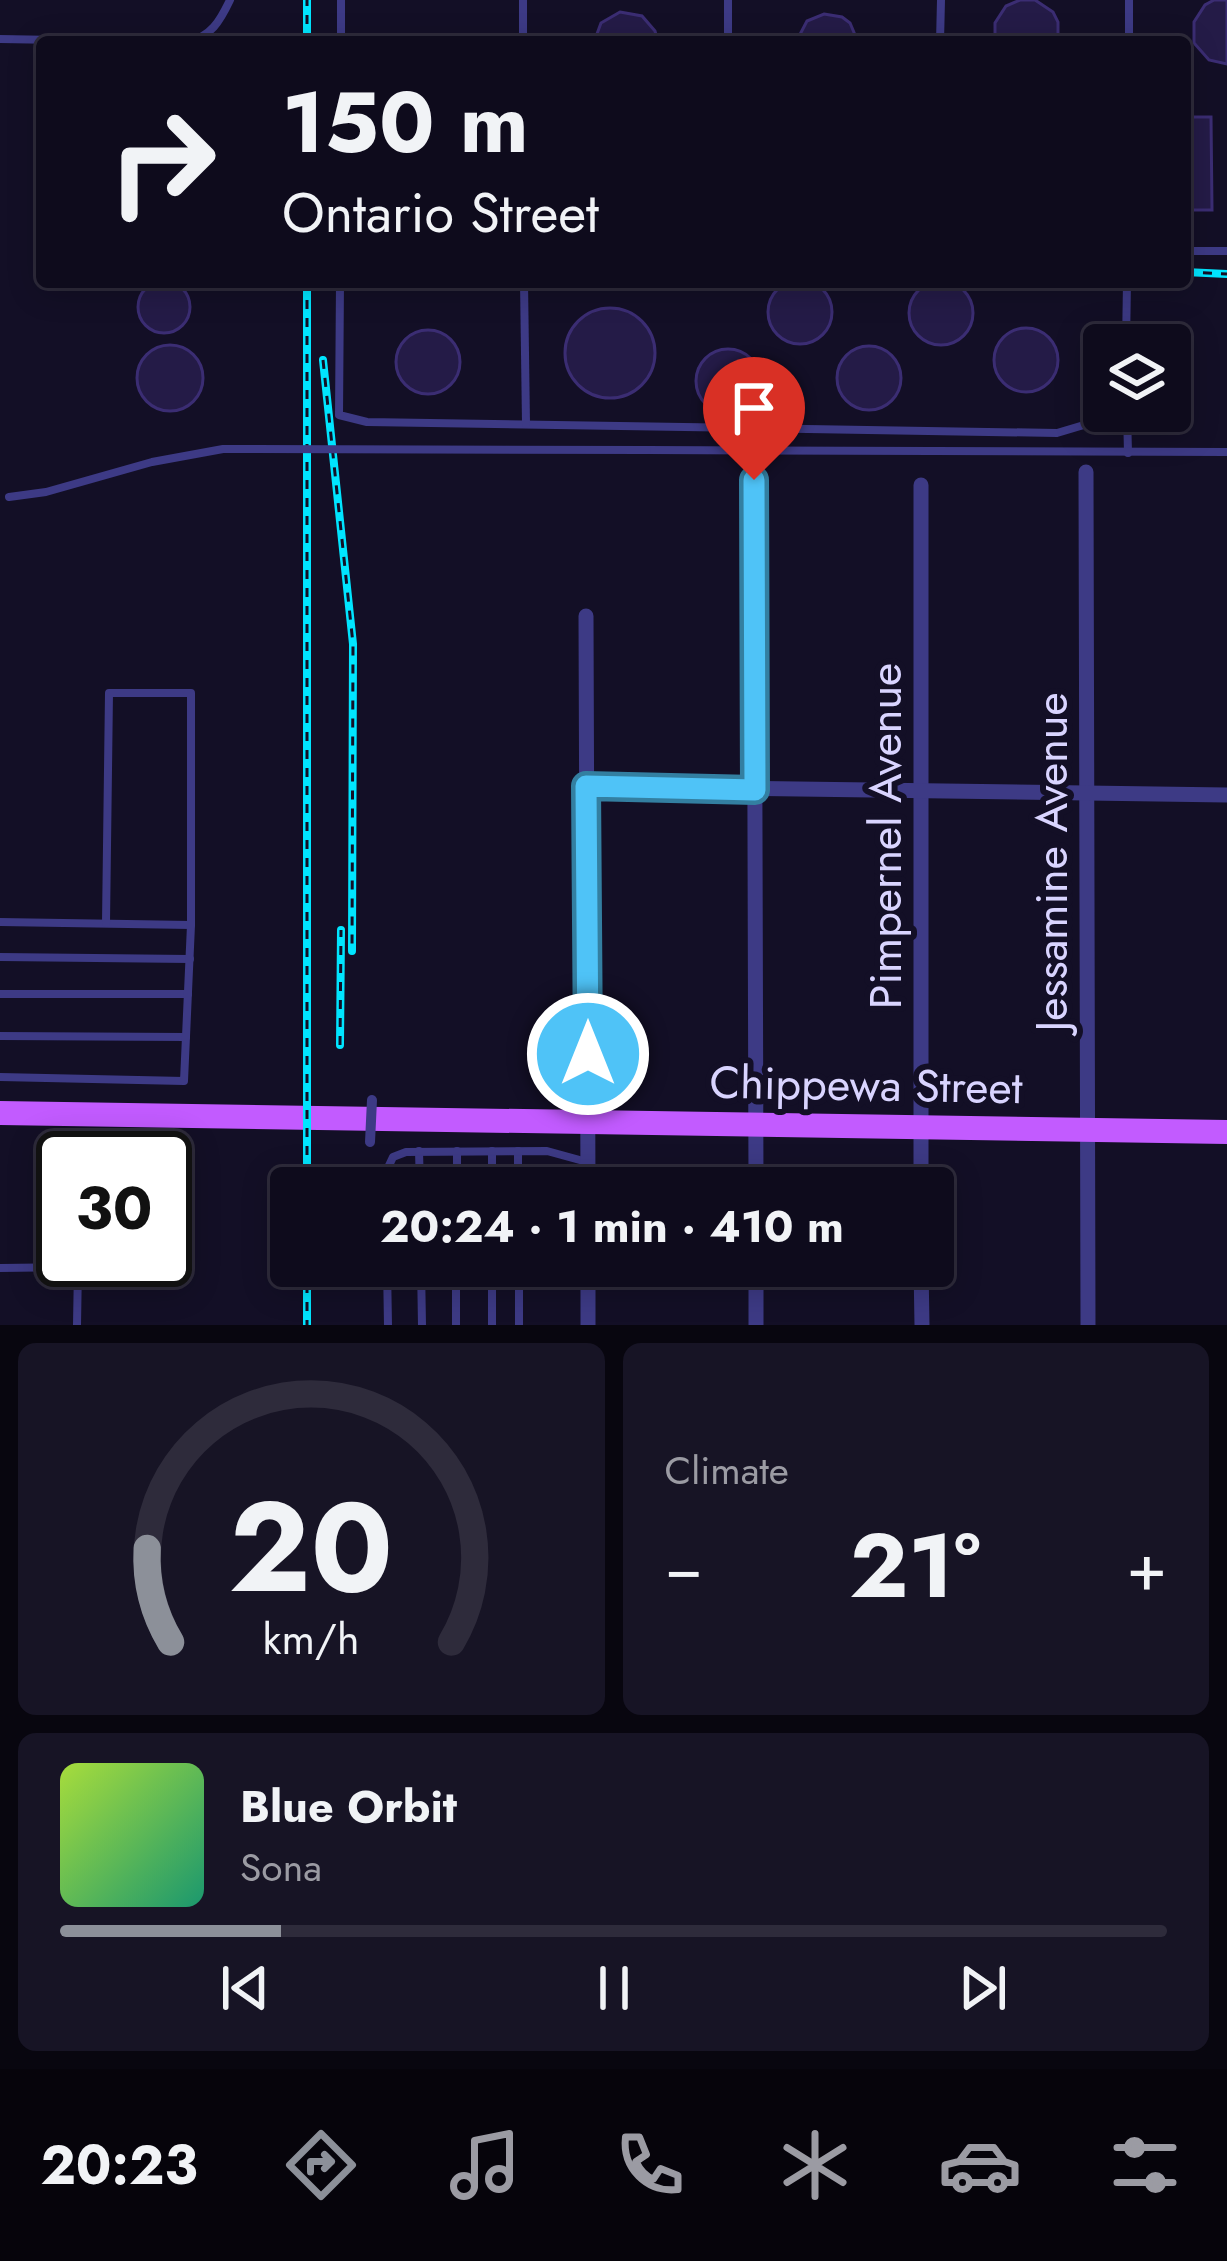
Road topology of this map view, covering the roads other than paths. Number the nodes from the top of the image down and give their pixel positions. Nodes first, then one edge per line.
1 (230, 0) edge
2 (341, 0) edge
3 (523, 0) edge
4 (728, 0) edge
5 (941, 0) edge
6 (1129, 0) edge
7 (205, 36) edge
8 (341, 36) edge
9 (523, 36) edge
10 (728, 36) edge
11 (940, 36) edge
12 (1129, 36) edge
13 (0, 39) edge
14 (36, 40) edge
15 (1191, 251) edge
16 (1227, 251) edge
17 (340, 288) edge
18 (524, 288) edge
19 (1126, 288) edge
20 (1126, 324) edge
21 (526, 424) junction
22 (1083, 425) edge
23 (1128, 432) edge
24 (1128, 452) junction
25 (1227, 452) edge
26 (1087, 472) dead end
27 (754, 480) dead end
28 (921, 485) dead end
29 (4, 497) edge
30 (586, 616) dead end
31 (586, 786) junction
32 (755, 790) junction
33 (921, 791) junction
34 (1086, 793) junction
35 (1227, 795) edge
36 (0, 922) edge
37 (106, 923) junction
38 (191, 925) junction
39 (0, 957) edge
40 (190, 959) junction
41 (0, 994) edge
42 (188, 994) junction
43 (0, 1036) edge
44 (186, 1037) junction
45 (0, 1077) edge
46 (372, 1100) dead end
47 (0, 1113) edge
48 (589, 1122) junction
49 (756, 1125) junction
50 (922, 1127) junction
51 (1088, 1130) junction
52 (1227, 1132) edge
53 (370, 1142) dead end
54 (419, 1151) junction
55 (457, 1151) junction
56 (492, 1151) junction
57 (518, 1151) junction
58 (588, 1162) junction
59 (388, 1167) edge
60 (419, 1167) edge
61 (457, 1167) edge
62 (492, 1167) edge
63 (518, 1167) edge
64 (588, 1167) edge
65 (756, 1167) edge
66 (921, 1167) edge
67 (36, 1266) edge
68 (0, 1268) edge
69 (77, 1287) edge
70 (387, 1287) edge
71 (421, 1287) edge
72 (457, 1287) edge
73 (492, 1287) edge
74 (518, 1287) edge
75 (588, 1287) edge
76 (756, 1287) edge
77 (921, 1287) edge
78 (77, 1325) edge
79 (388, 1325) edge
80 (422, 1325) edge
81 (456, 1325) edge
82 (492, 1325) edge
83 (519, 1325) edge
84 (588, 1325) edge
85 (756, 1325) edge
86 (922, 1325) edge
87 (1088, 1325) edge

1 - 7 lane
2 - 8 lane
3 - 9 lane
4 - 10 lane
5 - 11 lane
6 - 12 lane
13 - 14 lane
15 - 16 lane
17 - 21 lane
18 - 21 lane
19 - 20 lane
21 - 22 lane
23 - 24 lane
24 - 25 lane
24 - 29 lane, bridge
26 - 34 street, Jessamine Avenue
27 - 32 street
28 - 33 street, Pimpernel Avenue
30 - 31 street
31 - 32 street
31 - 48 street
32 - 33 street
32 - 49 street
33 - 34 street
33 - 50 street, Pimpernel Avenue
34 - 35 street
34 - 51 street, Jessamine Avenue
36 - 37 lane
37 - 38 lane
37 - 38 lane
38 - 40 lane
39 - 40 lane
40 - 42 lane
41 - 42 lane
42 - 44 lane
43 - 44 lane
44 - 45 lane
46 - 53 street, bridge
47 - 48 main road, Chippewa Street
48 - 49 main road, Chippewa Street
48 - 58 street
49 - 50 main road, Chippewa Street
49 - 65 street
50 - 51 main road, Chippewa Street
50 - 66 street, Pimpernel Avenue
51 - 52 main road, Chippewa Street
51 - 87 street, Jessamine Avenue
54 - 55 lane
54 - 59 lane
54 - 60 lane
55 - 56 lane
55 - 61 lane
56 - 57 lane
56 - 62 lane
57 - 58 lane
57 - 63 lane
58 - 64 street
67 - 68 lane
69 - 78 lane
70 - 79 lane
71 - 80 lane
72 - 81 lane
73 - 82 lane
74 - 83 lane
75 - 84 street
76 - 85 street
77 - 86 street

